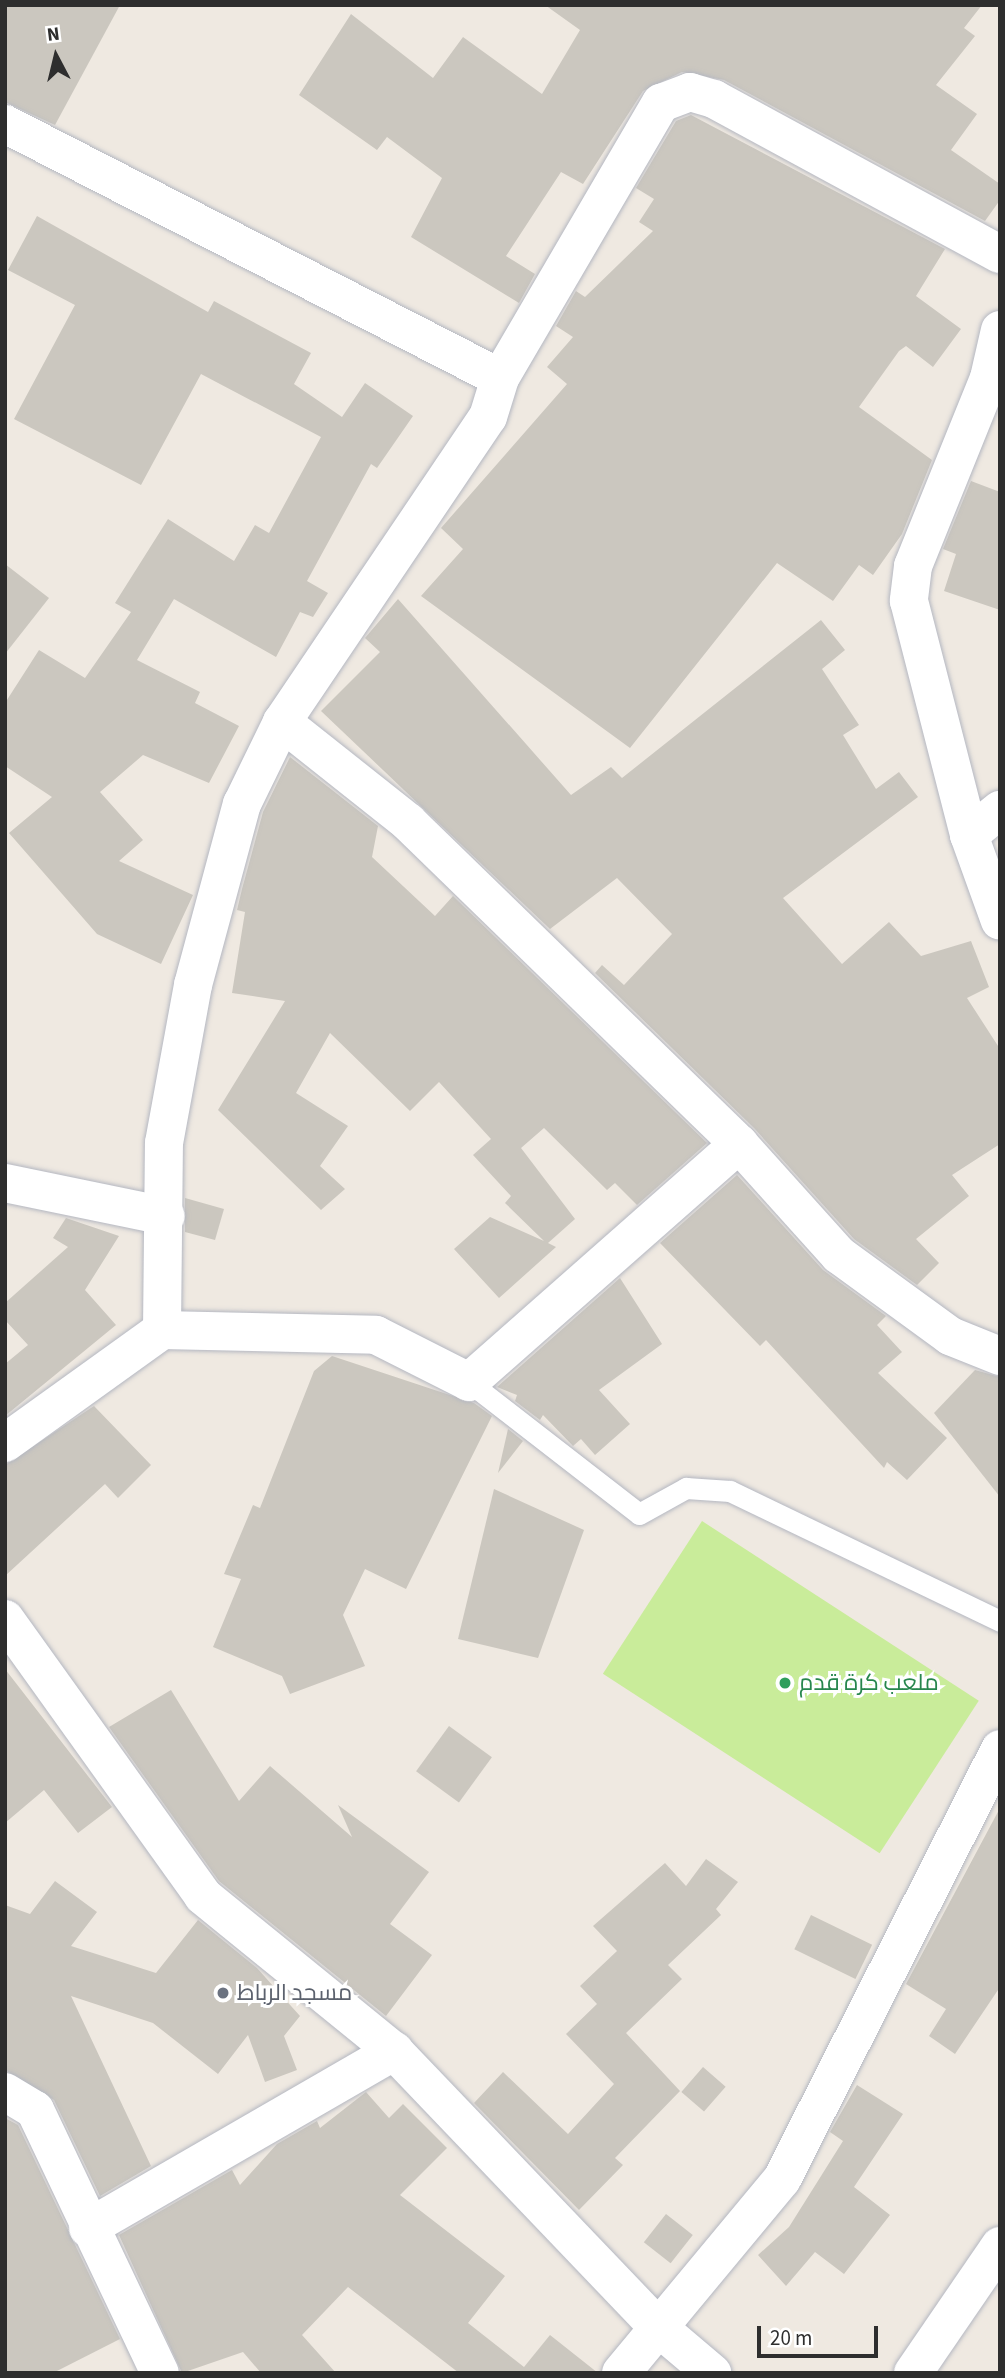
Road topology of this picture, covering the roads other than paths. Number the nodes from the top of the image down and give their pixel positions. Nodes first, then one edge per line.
1 (5, 124) edge
2 (1000, 254) edge
3 (1000, 330) edge
4 (500, 378) junction
5 (282, 722) junction
6 (1000, 810) edge
7 (969, 835) junction
8 (1000, 921) edge
9 (739, 1144) junction
10 (5, 1182) edge
11 (166, 1216) junction
12 (162, 1330) junction
13 (1000, 1356) edge
14 (469, 1382) junction
15 (5, 1443) edge
16 (5, 1619) edge
17 (1000, 1621) edge
18 (1000, 1749) edge
19 (394, 2050) junction
20 (5, 2092) edge
21 (88, 2228) junction
22 (1000, 2246) edge
23 (659, 2328) junction
24 (160, 2373) edge
25 (621, 2373) edge
26 (712, 2373) edge
27 (913, 2373) edge

1 - 4 street
2 - 4 street
3 - 7 street
4 - 5 street
5 - 9 street
5 - 11 street
6 - 7 street
7 - 8 street
9 - 13 street
9 - 14 street
10 - 11 street
11 - 12 street
12 - 14 street
12 - 15 street
14 - 17 lane
16 - 19 street
18 - 23 street
19 - 21 street
19 - 23 street
20 - 21 street
21 - 24 street
22 - 27 street
23 - 25 street
23 - 26 street

